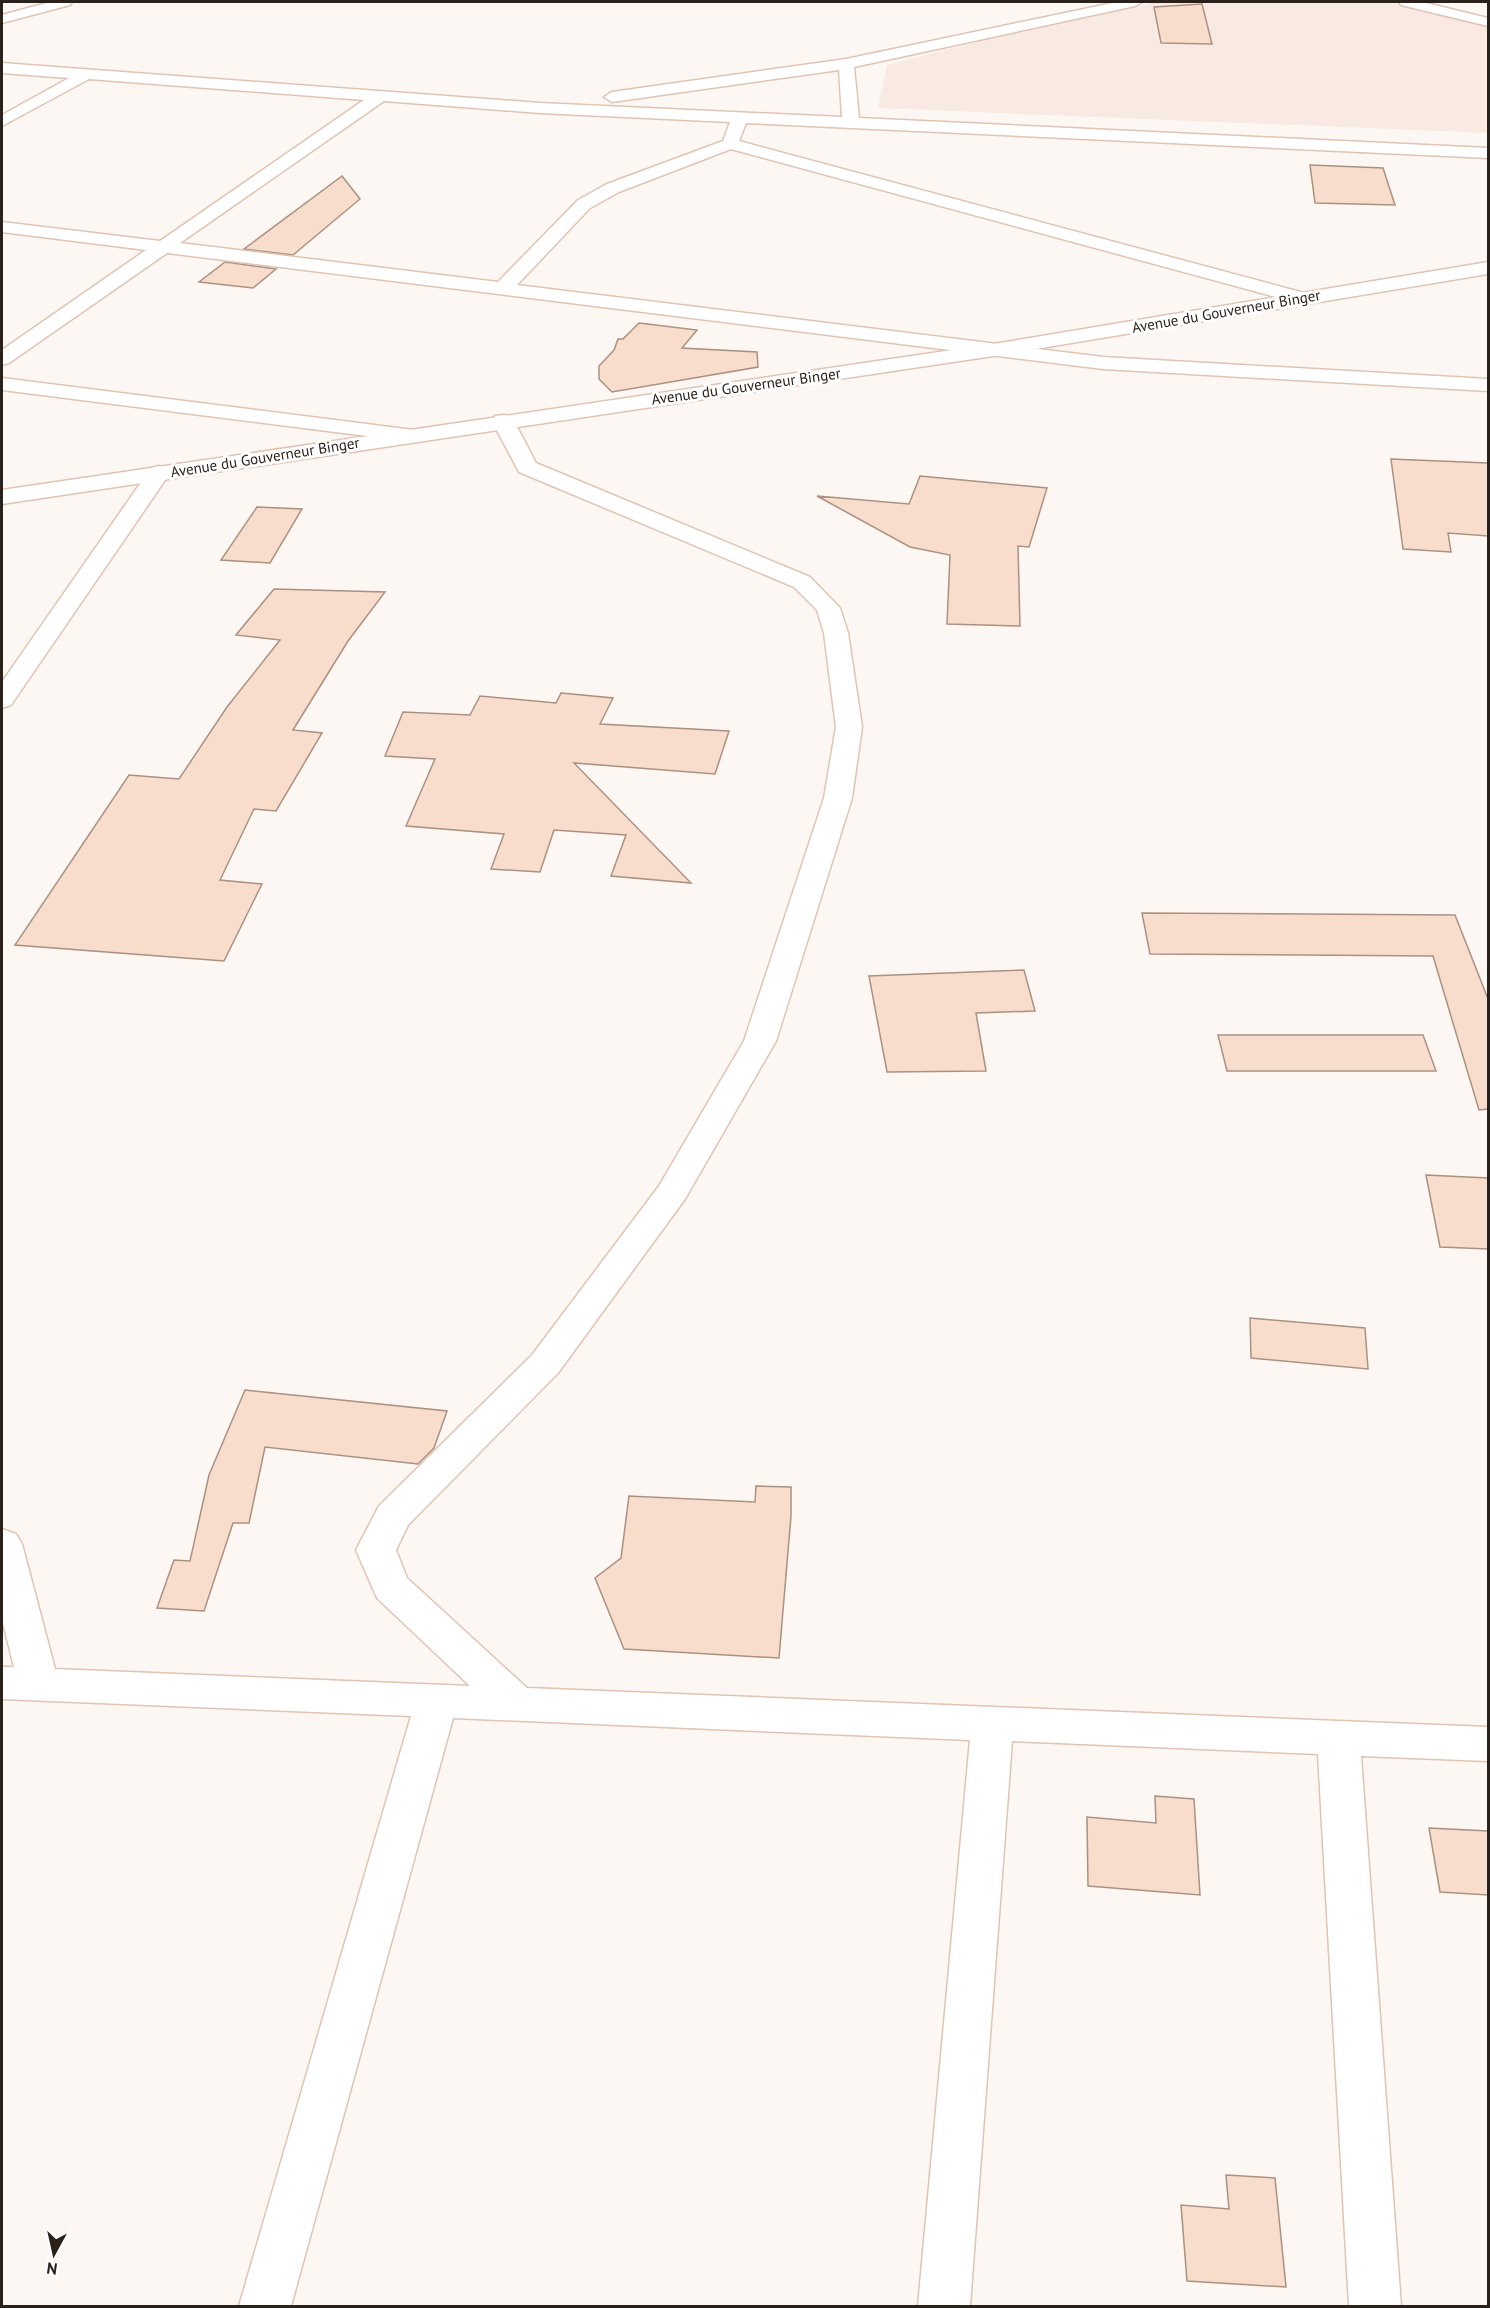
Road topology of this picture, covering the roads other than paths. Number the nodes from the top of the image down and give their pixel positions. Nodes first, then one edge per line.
1 (65, 2) edge
2 (1135, 2) edge
3 (1406, 2) edge
4 (2, 7) edge
5 (33, 10) junction
6 (2, 19) edge
7 (1488, 22) edge
8 (846, 64) junction
9 (2, 68) edge
10 (87, 74) junction
11 (379, 97) junction
12 (540, 108) junction
13 (739, 119) junction
14 (2, 121) edge
15 (851, 124) junction
16 (730, 144) junction
17 (1488, 153) edge
18 (2, 227) edge
19 (164, 248) junction
20 (1488, 268) edge
21 (501, 290) junction
22 (1301, 298) junction
23 (1000, 349) junction
24 (2, 359) edge
25 (2, 384) edge
26 (1488, 385) edge
27 (503, 421) junction
28 (406, 435) junction
29 (159, 472) junction
30 (2, 497) edge
31 (2, 700) edge
32 (2, 1544) edge
33 (20, 1684) edge
34 (437, 1700) junction
35 (516, 1703) junction
36 (992, 1725) junction
37 (1338, 1737) junction
38 (1488, 1744) edge
39 (265, 2307) edge
40 (944, 2307) edge
41 (1375, 2307) edge

1 - 5 street
2 - 8 street
3 - 7 street
4 - 5 street
5 - 6 street
8 - 12 street
8 - 15 street
9 - 10 street
10 - 11 street
10 - 14 street
11 - 12 street
11 - 19 street
12 - 13 street
13 - 15 street
13 - 16 street
15 - 17 street
16 - 21 street
16 - 22 street
18 - 19 street
19 - 21 street
19 - 24 street
20 - 22 street, Avenue du Gouverneur Binger
21 - 23 street
22 - 23 street, Avenue du Gouverneur Binger
23 - 26 street
23 - 27 street, Avenue du Gouverneur Binger
25 - 28 street
27 - 28 street, Avenue du Gouverneur Binger
27 - 35 street
28 - 29 street, Avenue du Gouverneur Binger
29 - 30 street, Avenue du Gouverneur Binger
29 - 31 street
32 - 33 street
33 - 34 street
34 - 35 street
34 - 39 street
35 - 36 street
36 - 37 street
36 - 40 street
37 - 38 street
37 - 41 street

